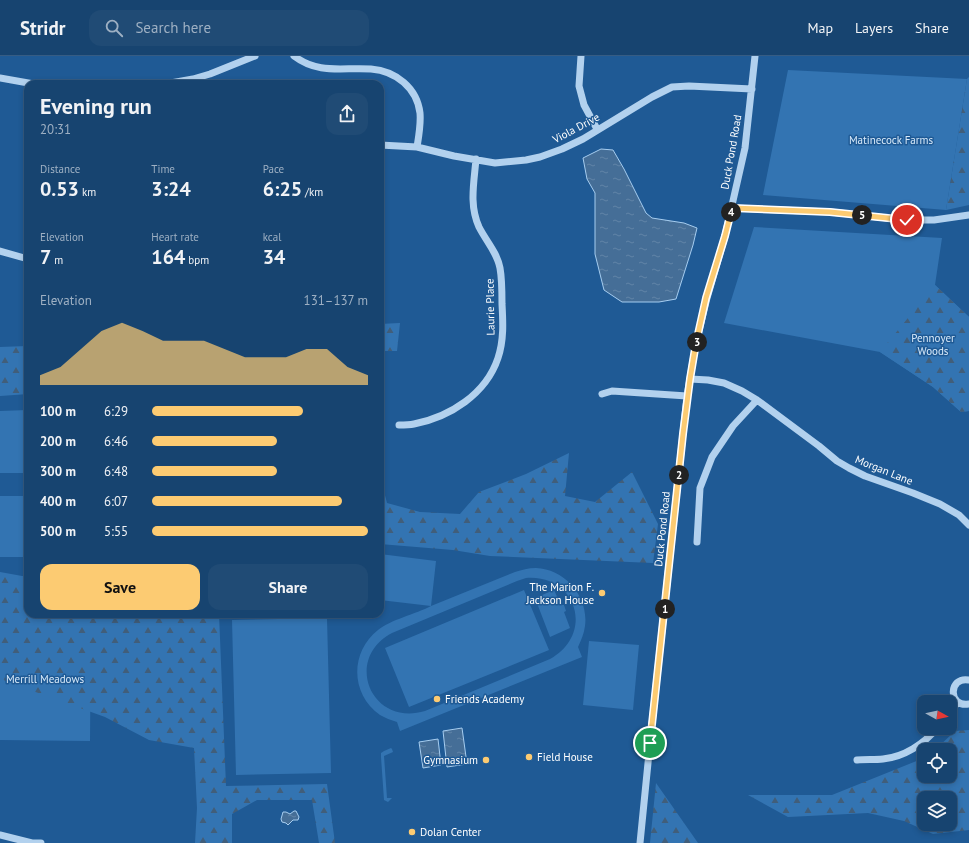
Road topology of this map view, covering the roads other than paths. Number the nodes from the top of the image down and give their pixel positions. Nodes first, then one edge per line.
1 (254, 56) edge
2 (294, 56) edge
3 (581, 56) edge
4 (755, 56) edge
5 (0, 78) edge
6 (193, 80) edge
7 (24, 82) edge
8 (752, 89) junction
9 (598, 129) junction
10 (384, 145) edge
11 (417, 146) junction
12 (476, 159) junction
13 (732, 208) junction
14 (969, 215) edge
15 (0, 251) edge
16 (24, 258) edge
17 (690, 379) junction
18 (602, 394) dead end
19 (687, 396) junction
20 (757, 400) junction
21 (399, 425) dead end
22 (969, 525) edge
23 (697, 542) dead end
24 (969, 680) edge
25 (958, 702) joint
26 (969, 704) edge
27 (932, 735) edge
28 (857, 760) dead end
29 (0, 835) edge
30 (41, 843) edge
31 (640, 843) edge

1 - 6 street
2 - 11 street
3 - 9 street
4 - 8 street, Duck Pond Road
5 - 7 street
8 - 9 street, Viola Drive
8 - 13 street, Duck Pond Road
9 - 12 street, Viola Drive
10 - 11 street, Viola Drive
11 - 12 street, Viola Drive
12 - 21 street, Laurie Place
13 - 14 street
13 - 17 street, Duck Pond Road
15 - 16 street
17 - 19 street, Duck Pond Road
17 - 20 street, Morgan Lane
18 - 19 street
19 - 31 street, Duck Pond Road
20 - 22 street, Morgan Lane
20 - 23 street
24 - 25 street
25 - 26 street
27 - 28 street
29 - 30 street

